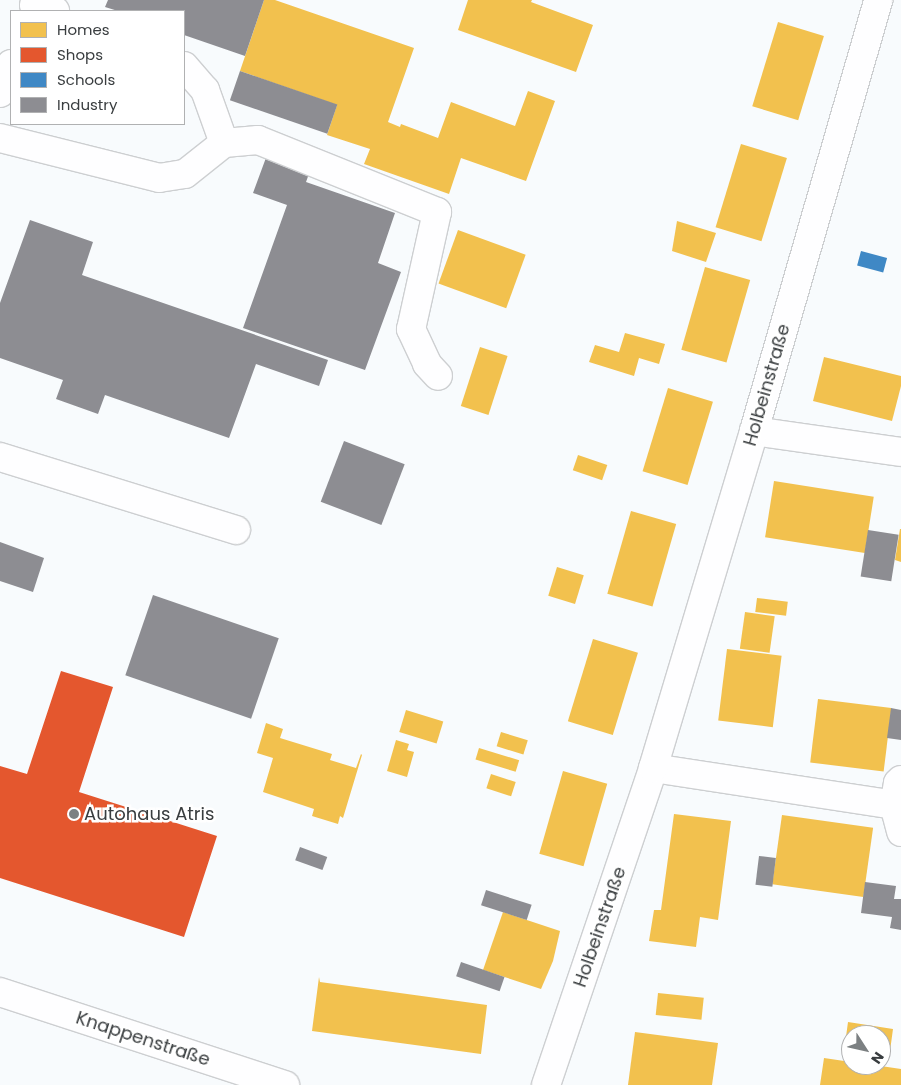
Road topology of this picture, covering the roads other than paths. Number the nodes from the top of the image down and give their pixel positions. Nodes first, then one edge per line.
1 (878, 0) edge
2 (10, 67) edge
3 (185, 67) edge
4 (0, 93) edge
5 (0, 138) edge
6 (224, 142) junction
7 (438, 376) dead end
8 (754, 431) junction
9 (901, 452) edge
10 (0, 457) edge
11 (236, 530) dead end
12 (653, 768) junction
13 (901, 780) edge
14 (894, 806) junction
15 (901, 832) edge
16 (0, 992) edge
17 (286, 1085) edge
18 (546, 1085) edge

1 - 8 street, Holbeinstraße
2 - 4 street
3 - 6 street
5 - 6 street
6 - 7 street
8 - 9 street
8 - 12 street, Holbeinstraße
10 - 11 street
12 - 14 street
12 - 18 street, Holbeinstraße
13 - 14 street
14 - 15 street
16 - 17 street, Knappenstraße

